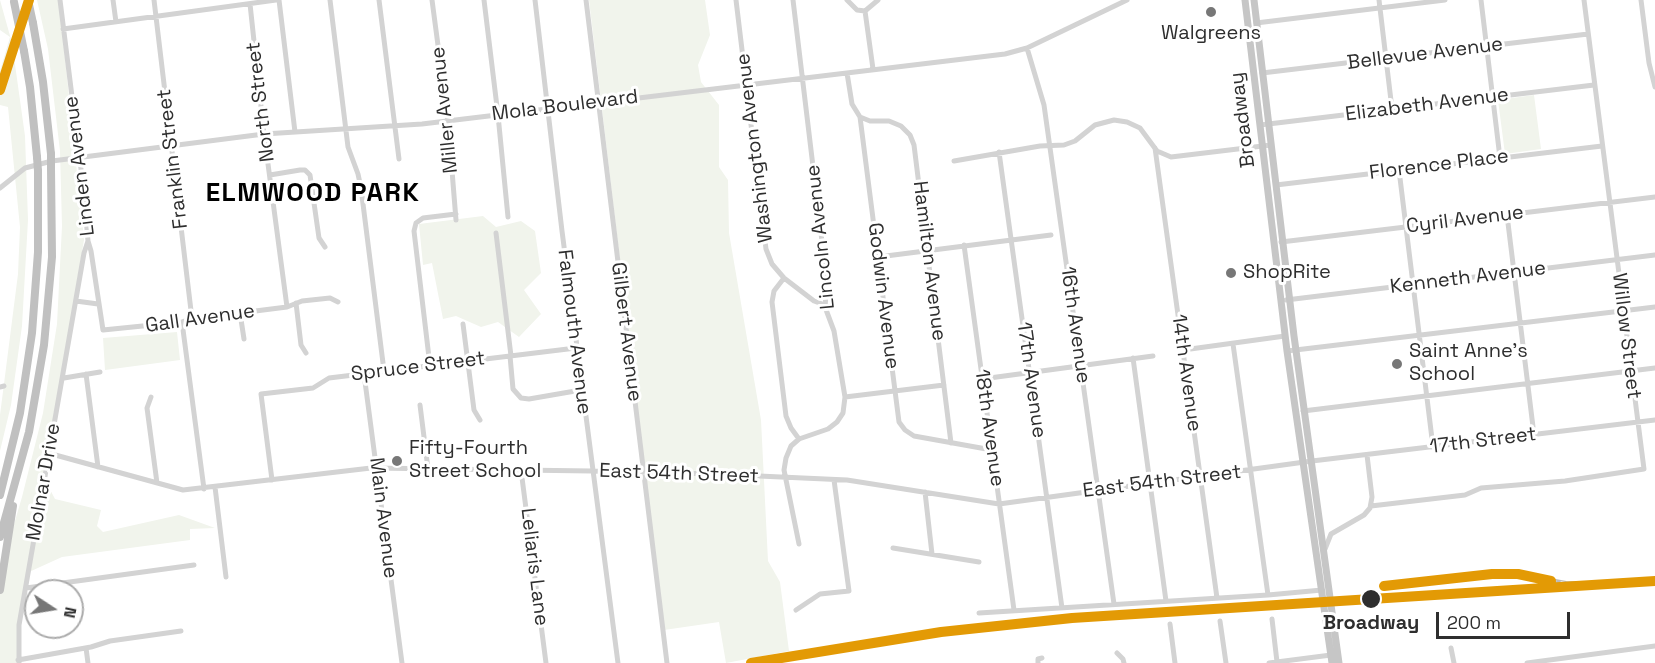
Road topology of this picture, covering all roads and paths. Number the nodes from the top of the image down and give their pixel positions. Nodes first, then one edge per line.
1 (28, 0) edge
2 (60, 0) edge
3 (113, 0) edge
4 (154, 0) edge
5 (278, 0) edge
6 (330, 0) edge
7 (380, 0) edge
8 (432, 0) edge
9 (484, 0) edge
10 (535, 0) edge
11 (586, 0) edge
12 (736, 0) edge
13 (793, 0) edge
14 (847, 0) edge
15 (878, 0) edge
16 (1127, 0) edge
17 (1245, 0) edge
18 (1254, 0) edge
19 (1379, 0) edge
20 (1445, 0) edge
21 (1481, 0) edge
22 (1584, 0) edge
23 (1641, 0) edge
24 (14, 1) edge
25 (229, 3) edge
26 (250, 4) junction
27 (1380, 8) junction
28 (865, 11) junction
29 (158, 17) junction
30 (116, 22) junction
31 (1256, 23) junction
32 (63, 29) junction
33 (1588, 34) junction
34 (1487, 46) junction
35 (1027, 48) junction
36 (1386, 59) junction
37 (873, 69) junction
38 (847, 73) junction
39 (1262, 74) junction
40 (803, 78) junction
41 (747, 84) junction
42 (1594, 85) junction
43 (1655, 87) edge
44 (1493, 97) junction
45 (600, 102) junction
46 (549, 108) junction
47 (1392, 109) junction
48 (498, 115) junction
49 (860, 117) junction
50 (448, 121) junction
51 (1268, 124) junction
52 (1260, 125) junction
53 (395, 127) junction
54 (346, 130) junction
55 (295, 132) junction
56 (264, 134) junction
57 (1049, 145) junction
58 (1271, 145) junction
59 (1262, 146) junction
60 (1602, 146) junction
61 (171, 147) junction
62 (1155, 148) junction
63 (999, 152) junction
64 (79, 158) junction
65 (1500, 158) junction
66 (399, 159) dead end
67 (954, 160) dead end
68 (1399, 170) junction
69 (270, 175) junction
70 (1276, 185) junction
71 (0, 188) edge
72 (1655, 197) edge
73 (1609, 203) junction
74 (1507, 215) junction
75 (508, 217) dead end
76 (1406, 227) junction
77 (496, 233) dead end
78 (1052, 235) dead end
79 (1011, 239) junction
80 (88, 241) junction
81 (1283, 242) junction
82 (1274, 243) junction
83 (964, 245) junction
84 (325, 247) dead end
85 (927, 250) junction
86 (1655, 255) edge
87 (878, 257) junction
88 (1616, 260) junction
89 (1514, 272) junction
90 (784, 278) junction
91 (1413, 285) junction
92 (1290, 300) junction
93 (76, 301) junction
94 (1281, 301) junction
95 (338, 302) dead end
96 (296, 303) junction
97 (98, 304) junction
98 (825, 305) junction
99 (287, 307) junction
100 (1655, 307) edge
101 (1623, 310) junction
102 (240, 313) junction
103 (192, 319) junction
104 (182, 322) junction
105 (1520, 323) junction
106 (463, 324) dead end
107 (103, 330) joint
108 (1419, 335) junction
109 (1285, 336) junction
110 (244, 339) dead end
111 (1233, 345) junction
112 (576, 348) junction
113 (1183, 350) junction
114 (1296, 350) junction
115 (1287, 351) junction
116 (306, 353) dead end
117 (510, 356) junction
118 (1153, 356) dead end
119 (1133, 358) junction
120 (468, 361) junction
121 (1080, 365) junction
122 (430, 366) junction
123 (1655, 368) edge
124 (1631, 371) junction
125 (100, 372) dead end
126 (384, 372) junction
127 (1029, 372) junction
128 (86, 374) junction
129 (363, 374) junction
130 (64, 378) junction
131 (982, 379) junction
132 (1528, 384) junction
133 (944, 385) junction
134 (581, 390) junction
135 (894, 390) junction
136 (151, 396) dead end
137 (1426, 396) junction
138 (845, 397) junction
139 (420, 405) dead end
140 (1304, 411) junction
141 (1296, 412) junction
142 (480, 420) dead end
143 (1655, 420) edge
144 (1638, 422) junction
145 (1534, 435) junction
146 (799, 439) junction
147 (951, 442) junction
148 (1432, 447) junction
149 (992, 450) junction
150 (48, 453) junction
151 (1367, 455) junction
152 (1312, 461) junction
153 (1303, 463) junction
154 (98, 467) junction
155 (377, 468) junction
156 (428, 469) junction
157 (521, 470) junction
158 (592, 471) junction
159 (1251, 471) junction
160 (644, 474) junction
161 (786, 477) junction
162 (1200, 477) junction
163 (272, 480) junction
164 (834, 480) junction
165 (16, 482) junction
166 (157, 483) junction
167 (1150, 484) junction
168 (215, 487) junction
169 (204, 489) junction
170 (1098, 491) junction
171 (925, 492) junction
172 (0, 495) edge
173 (1047, 498) junction
174 (999, 504) junction
175 (1371, 506) junction
176 (0, 537) edge
177 (799, 544) dead end
178 (893, 548) dead end
179 (932, 554) junction
180 (1325, 559) junction
181 (979, 562) dead end
182 (194, 565) dead end
183 (226, 577) dead end
184 (27, 579) edge
185 (84, 580) edge
186 (0, 590) edge
187 (1322, 590) junction
188 (1268, 595) junction
189 (1217, 598) junction
190 (24, 600) edge
191 (1166, 601) junction
192 (1114, 604) junction
193 (1062, 608) junction
194 (796, 610) dead end
195 (1014, 610) junction
196 (979, 613) dead end
197 (1272, 619) dead end
198 (1220, 621) dead end
199 (1170, 624) dead end
200 (181, 631) dead end
201 (1655, 646) edge
202 (86, 648) junction
203 (1452, 648) dead end
204 (1117, 653) dead end
205 (1332, 659) edge
206 (1576, 660) edge
207 (19, 662) edge
208 (1277, 662) edge
209 (88, 663) edge
210 (402, 663) edge
211 (546, 663) edge
212 (618, 663) edge
213 (667, 663) edge
214 (1124, 663) edge
215 (1175, 663) edge
216 (1226, 663) edge
217 (1269, 663) edge
218 (1339, 663) edge
219 (1454, 663) edge
220 (1527, 663) edge

1 - 165 highway, bridge
2 - 32 street, Linden Avenue
3 - 30 street
4 - 29 street, Franklin Street
5 - 26 street
5 - 55 street
6 - 54 street
7 - 53 street
8 - 50 street, Miller Avenue
9 - 48 street
10 - 46 street, Falmouth Avenue
11 - 45 street, Gilbert Avenue
12 - 41 street, Washington Avenue
13 - 40 street, Lincoln Avenue
14 - 28 street
15 - 28 street
16 - 35 street, Mola Boulevard
17 - 52 main road, Broadway
18 - 31 main road, Broadway
19 - 27 street
20 - 27 street
21 - 34 street
22 - 33 street, Willow Street
23 - 43 street
24 - 172 highway, bridge
25 - 26 street
25 - 29 street
26 - 56 street, North Street
27 - 31 street
27 - 36 street
28 - 37 street
29 - 30 street
29 - 61 street, Franklin Street
30 - 32 street
31 - 39 main road, Broadway
32 - 64 street, Linden Avenue
33 - 34 street, Bellevue Avenue
33 - 42 street, Willow Street
34 - 36 street, Bellevue Avenue
34 - 44 street
35 - 37 street, Mola Boulevard
35 - 57 street, 16th Avenue
36 - 39 street, Bellevue Avenue
36 - 47 street
37 - 38 street, Mola Boulevard
38 - 40 street, Mola Boulevard
38 - 49 street, Godwin Avenue
39 - 51 main road, Broadway
40 - 41 street, Mola Boulevard
40 - 98 street, Lincoln Avenue
41 - 45 street, Mola Boulevard
41 - 90 street, Washington Avenue
42 - 44 street, Elizabeth Avenue
42 - 60 street, Willow Street
44 - 47 street, Elizabeth Avenue
44 - 65 street
45 - 46 street, Mola Boulevard
45 - 160 street, Gilbert Avenue
46 - 48 street, Mola Boulevard
46 - 112 street, Falmouth Avenue
47 - 51 street, Elizabeth Avenue
48 - 50 street, Mola Boulevard
48 - 75 street
49 - 85 street, Hamilton Avenue
49 - 87 street, Godwin Avenue
50 - 53 street, Mola Boulevard
50 - 122 street, Miller Avenue
51 - 52 street, Elizabeth Avenue
51 - 58 main road, Broadway
52 - 59 main road, Broadway
53 - 54 street, Mola Boulevard
53 - 66 street
54 - 55 street, Mola Boulevard
54 - 126 street
55 - 56 street, Mola Boulevard
56 - 61 street, Mola Boulevard
56 - 69 street, North Street
57 - 62 street
57 - 63 street
57 - 121 street, 16th Avenue
58 - 59 street
58 - 70 main road, Broadway
59 - 62 street
59 - 82 main road, Broadway
60 - 65 street, Florence Place
60 - 73 street, Willow Street
61 - 64 street, Mola Boulevard
61 - 103 street, Franklin Street
62 - 113 street, 14th Avenue
63 - 67 street
63 - 79 street, 17th Avenue
64 - 71 street, Mola Boulevard
64 - 80 street, Linden Avenue
65 - 68 street, Florence Place
68 - 70 street, Florence Place
68 - 76 street
69 - 84 street
69 - 99 street, North Street
70 - 81 main road, Broadway
72 - 73 street, Cyril Avenue
73 - 74 street, Cyril Avenue
73 - 88 street, Willow Street
74 - 76 street, Cyril Avenue
74 - 89 street
76 - 81 street, Cyril Avenue
76 - 91 street
77 - 117 street
78 - 79 street
79 - 83 street
79 - 127 street, 17th Avenue
80 - 93 street, Molnar Drive
80 - 97 street, Linden Avenue
81 - 82 street, Cyril Avenue
81 - 92 main road, Broadway
82 - 94 main road, Broadway
83 - 85 street
83 - 131 street, 18th Avenue
85 - 87 street
85 - 133 street, Hamilton Avenue
86 - 88 street, Kenneth Avenue
87 - 135 street, Godwin Avenue
88 - 89 street, Kenneth Avenue
88 - 101 street, Willow Street
89 - 91 street, Kenneth Avenue
89 - 105 street
90 - 98 street, Washington Avenue
90 - 146 street
91 - 92 street, Kenneth Avenue
91 - 108 street
92 - 94 street, Kenneth Avenue
92 - 114 main road, Broadway
93 - 97 street
93 - 130 street, Molnar Drive
94 - 109 main road, Broadway
95 - 96 street, Gall Avenue
96 - 99 street, Gall Avenue
96 - 116 street
97 - 107 street, Linden Avenue
98 - 138 street, Lincoln Avenue
99 - 102 street, Gall Avenue
100 - 101 street
101 - 105 street
101 - 124 street, Willow Street
102 - 103 street, Gall Avenue
102 - 110 street
103 - 104 street, Gall Avenue
104 - 107 street, Gall Avenue
104 - 169 street
105 - 108 street
105 - 132 street
106 - 120 street
108 - 114 street
108 - 137 street
109 - 111 street
109 - 115 main road, Broadway
111 - 113 street
111 - 159 street
112 - 117 street, Spruce Street
112 - 134 street, Falmouth Avenue
113 - 162 street, 14th Avenue
114 - 115 street
114 - 140 main road, Broadway
115 - 141 main road, Broadway
117 - 120 street, Spruce Street
117 - 134 street
118 - 119 street
119 - 121 street
119 - 167 street
120 - 122 street, Spruce Street
120 - 142 street
121 - 127 street
121 - 170 street, 16th Avenue
122 - 126 street, Spruce Street
123 - 124 street
124 - 132 street
124 - 144 street, Willow Street
125 - 128 street
126 - 129 street, Spruce Street
127 - 131 street
127 - 173 street, 17th Avenue
128 - 130 street
128 - 154 street
129 - 155 street, Main Avenue
129 - 163 street, Spruce Street
130 - 150 street, Molnar Drive
131 - 149 street, 18th Avenue
132 - 137 street
132 - 145 street
133 - 135 street
133 - 147 street, Hamilton Avenue
134 - 158 street, Falmouth Avenue
135 - 138 street
135 - 147 street, Godwin Avenue
136 - 166 street
137 - 140 street
137 - 148 street
138 - 146 street
139 - 156 street
140 - 141 street
140 - 152 main road, Broadway
141 - 153 main road, Broadway
143 - 144 street, 17th Street
144 - 145 street, 17th Street
144 - 175 street, Willow Street
145 - 148 street, 17th Street
146 - 161 street
147 - 149 street, Godwin Avenue
148 - 151 street, 17th Street
149 - 174 street, 18th Avenue
150 - 154 street, East 54th Street
150 - 184 street, Molnar Drive
151 - 152 street, 17th Street
151 - 175 street
152 - 153 street, East 54th Street
152 - 180 main road, Broadway
153 - 159 street, East 54th Street
153 - 187 main road, Broadway
154 - 166 street, East 54th Street
155 - 156 street, East 54th Street
155 - 163 street, East 54th Street
155 - 210 street, Main Avenue
156 - 157 street, East 54th Street
157 - 158 street, East 54th Street
157 - 211 street, Leliaris Lane
158 - 160 street, East 54th Street
158 - 212 street, Falmouth Avenue
159 - 162 street, East 54th Street
159 - 188 street
160 - 161 street, East 54th Street
160 - 213 street, Gilbert Avenue
161 - 164 street, East 54th Street
161 - 177 street
162 - 167 street, East 54th Street
162 - 189 street, 14th Avenue
163 - 168 street, East 54th Street
164 - 171 street, East 54th Street
164 - 194 street
165 - 176 highway
165 - 186 highway
166 - 169 street, East 54th Street
167 - 170 street, East 54th Street
167 - 191 street
168 - 169 street, East 54th Street
168 - 183 street
170 - 173 street, East 54th Street
170 - 192 street, 16th Avenue
171 - 174 street, East 54th Street
171 - 179 street
173 - 174 street, East 54th Street
173 - 193 street, 17th Avenue
174 - 195 street, 18th Avenue
175 - 180 street
178 - 179 street
179 - 181 street
180 - 218 main road, Broadway
182 - 185 street
187 - 188 street
187 - 205 main road, Broadway
188 - 189 street
189 - 191 street
190 - 207 street, Molnar Drive
191 - 192 street
192 - 193 street
193 - 195 street
195 - 196 street
197 - 208 street
198 - 216 street
199 - 215 street
200 - 202 street
201 - 206 street
202 - 207 street
202 - 209 street
203 - 219 street
204 - 214 street
205 - 208 street
206 - 220 street
208 - 217 street

